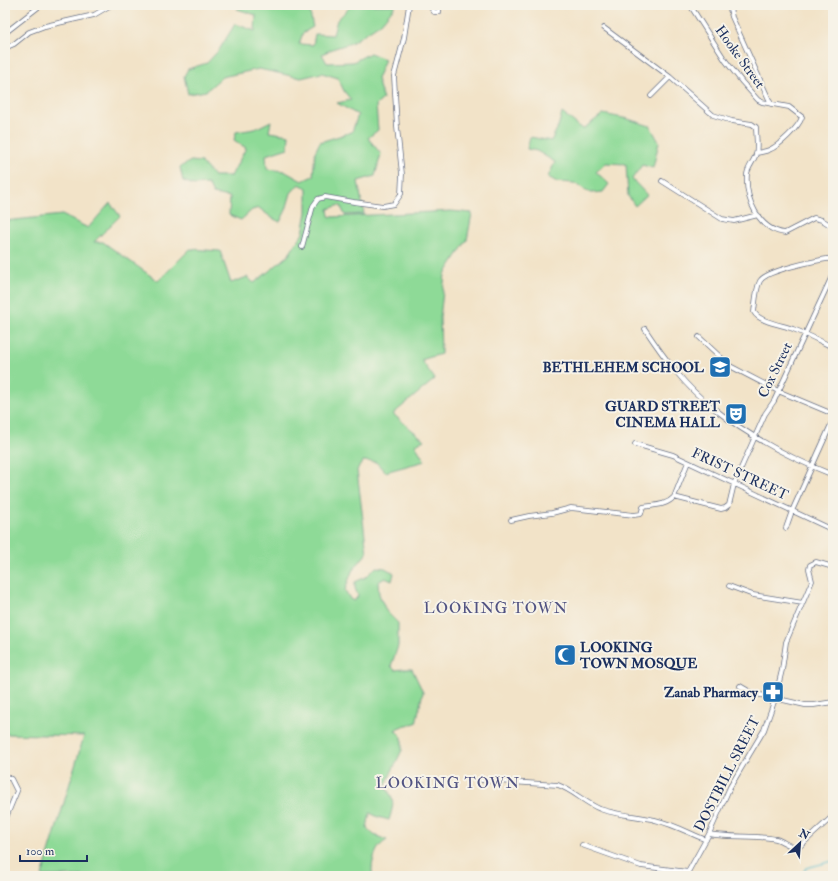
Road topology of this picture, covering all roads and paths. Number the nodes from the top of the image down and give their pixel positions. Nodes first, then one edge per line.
1 (41, 5) edge
2 (111, 5) edge
3 (409, 5) edge
4 (429, 5) edge
5 (439, 5) edge
6 (690, 5) edge
7 (729, 5) edge
8 (831, 5) edge
9 (833, 14) edge
10 (604, 28) dead end
11 (5, 33) edge
12 (5, 48) edge
13 (670, 77) junction
14 (651, 96) dead end
15 (771, 104) junction
16 (756, 153) junction
17 (662, 181) dead end
18 (758, 215) junction
19 (833, 227) edge
20 (302, 247) dead end
21 (833, 258) edge
22 (833, 274) edge
23 (832, 282) edge
24 (644, 329) dead end
25 (805, 334) junction
26 (699, 337) dead end
27 (833, 347) edge
28 (778, 391) junction
29 (833, 414) edge
30 (833, 420) edge
31 (754, 438) junction
32 (636, 444) dead end
33 (688, 462) junction
34 (812, 467) junction
35 (833, 476) edge
36 (734, 484) junction
37 (674, 497) junction
38 (792, 511) junction
39 (511, 520) dead end
40 (786, 528) dead end
41 (833, 530) edge
42 (833, 567) edge
43 (729, 586) dead end
44 (803, 603) junction
45 (740, 686) dead end
46 (775, 699) junction
47 (833, 702) edge
48 (5, 776) edge
49 (481, 780) dead end
50 (833, 816) edge
51 (5, 820) edge
52 (709, 834) junction
53 (706, 840) junction
54 (582, 845) dead end
55 (688, 872) junction
56 (685, 876) edge

1 - 11 street
2 - 12 street
3 - 20 street
4 - 5 street
6 - 15 street, Hooke Street
7 - 15 street, Hooke Street
8 - 9 street
10 - 13 street
13 - 14 street
13 - 16 street
15 - 16 street
16 - 18 street
17 - 18 street
18 - 19 street
21 - 25 street
22 - 23 street, Cox Street
23 - 25 street, Cox Street
24 - 31 street
25 - 27 street
25 - 28 street, Cox Street
26 - 28 street
28 - 29 street
28 - 31 street, Cox Street
30 - 34 street
31 - 34 street
31 - 36 street, Cox Street
32 - 33 street, FRIST STREET
33 - 36 street, FRIST STREET
33 - 37 street
34 - 35 street
34 - 38 street
36 - 37 street, Cox Street
36 - 38 street, FRIST STREET
37 - 39 street
38 - 40 street
38 - 41 street, FRIST STREET
42 - 44 street, DOSTBILL SREET
43 - 44 street
44 - 46 street, DOSTBILL SREET
45 - 46 street
46 - 47 street
46 - 52 street, DOSTBILL SREET
48 - 51 street
49 - 53 street
50 - 52 street
52 - 53 street, DOSTBILL SREET
53 - 55 street, DOSTBILL SREET
54 - 55 street
55 - 56 street, DOSTBILL SREET

